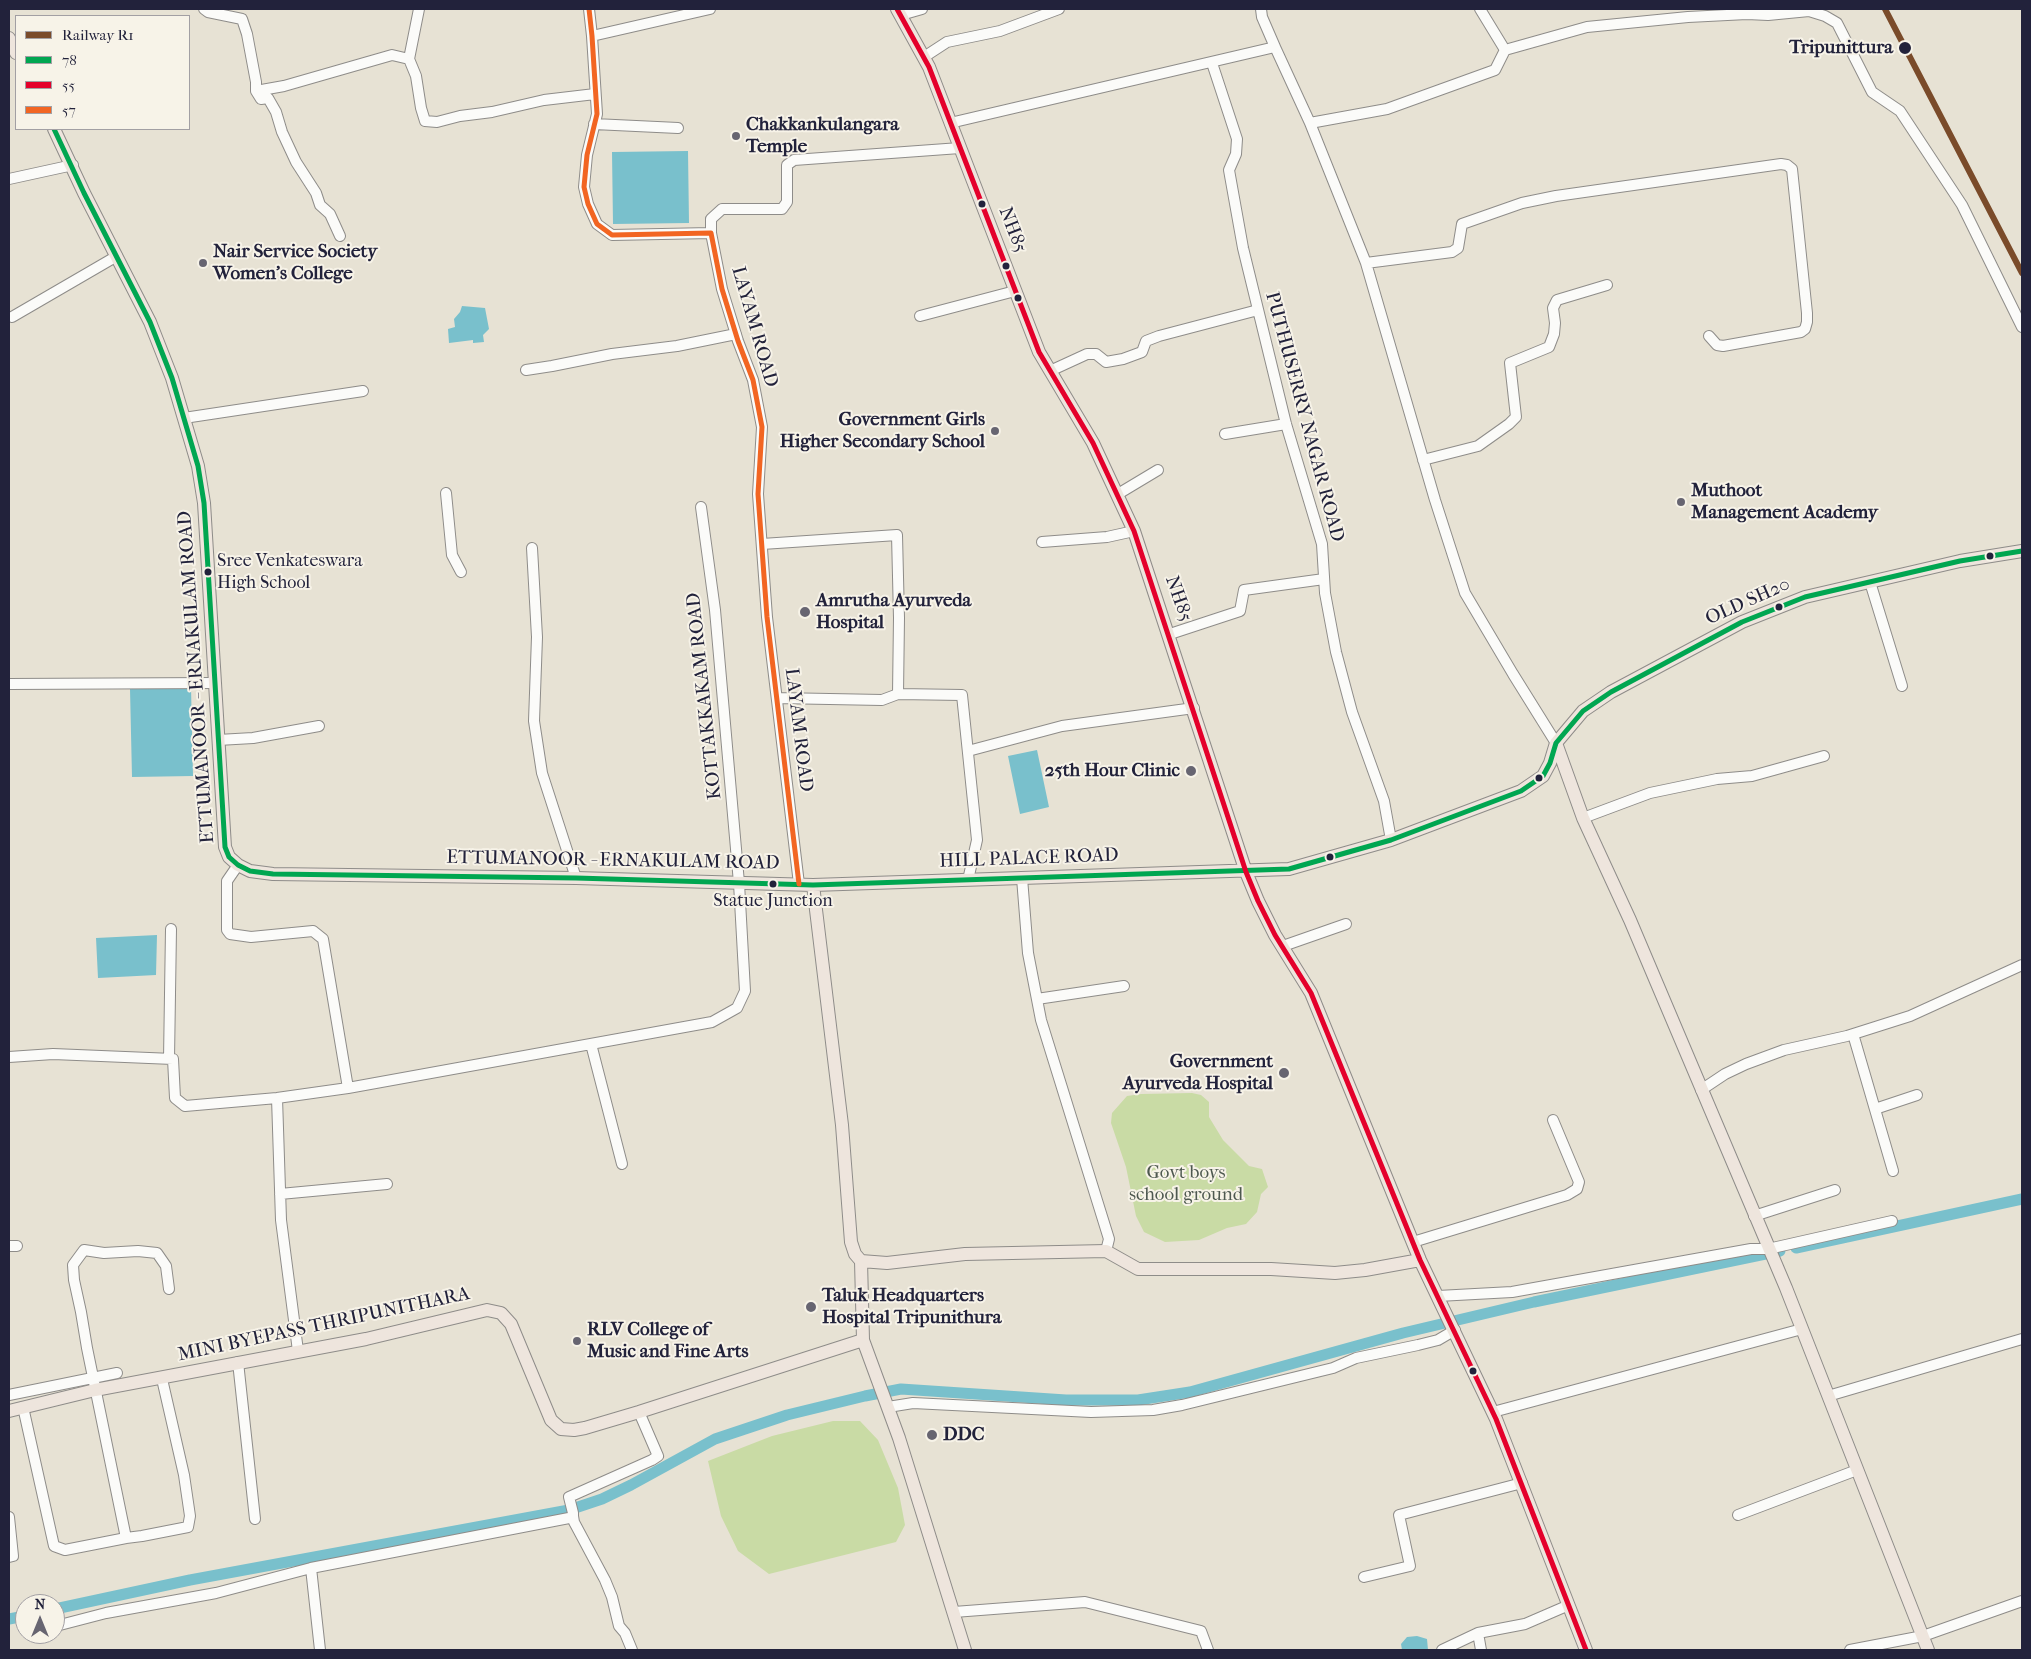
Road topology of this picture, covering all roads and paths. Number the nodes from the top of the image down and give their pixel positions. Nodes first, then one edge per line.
1 (204, 9) edge
2 (418, 9) edge
3 (589, 9) edge
4 (710, 9) edge
5 (922, 9) edge
6 (1059, 9) edge
7 (1261, 9) edge
8 (1480, 9) edge
9 (1746, 11) edge
10 (899, 12) edge
11 (1767, 12) edge
12 (592, 36) junction
13 (9, 38) edge
14 (1275, 47) junction
15 (1505, 50) junction
16 (15, 51) edge
17 (924, 57) junction
18 (409, 59) junction
19 (1212, 62) junction
20 (256, 91) junction
21 (595, 94) junction
22 (950, 123) junction
23 (1310, 123) junction
24 (594, 124) junction
25 (678, 128) dead end
26 (54, 130) edge
27 (960, 148) junction
28 (72, 165) junction
29 (9, 179) edge
30 (711, 233) junction
31 (340, 236) dead end
32 (118, 256) junction
33 (1366, 263) junction
34 (1607, 285) dead end
35 (1015, 291) junction
36 (1258, 310) junction
37 (920, 316) dead end
38 (12, 317) dead end
39 (2022, 327) edge
40 (736, 334) junction
41 (1709, 336) dead end
42 (526, 370) dead end
43 (1050, 371) junction
44 (362, 391) dead end
45 (184, 418) junction
46 (1286, 424) junction
47 (1225, 434) dead end
48 (1423, 460) junction
49 (1158, 470) dead end
50 (446, 493) dead end
51 (1118, 494) junction
52 (701, 507) dead end
53 (1134, 531) junction
54 (1042, 542) dead end
55 (762, 544) junction
56 (532, 548) dead end
57 (2022, 550) edge
58 (461, 572) dead end
59 (1324, 579) junction
60 (1870, 582) junction
61 (1170, 634) junction
62 (215, 682) junction
63 (9, 684) edge
64 (1902, 686) dead end
65 (898, 694) junction
66 (777, 698) junction
67 (1194, 708) junction
68 (319, 726) dead end
69 (218, 740) junction
70 (1556, 743) junction
71 (968, 751) junction
72 (1824, 756) dead end
73 (1583, 818) junction
74 (1390, 840) junction
75 (238, 865) junction
76 (1246, 872) junction
77 (576, 878) junction
78 (1022, 878) junction
79 (968, 880) junction
80 (740, 882) junction
81 (799, 884) junction
82 (814, 885) junction
83 (1346, 924) dead end
84 (170, 929) dead end
85 (1282, 946) junction
86 (2022, 965) edge
87 (1124, 986) dead end
88 (1037, 999) junction
89 (1853, 1034) junction
90 (592, 1044) junction
91 (9, 1057) edge
92 (169, 1059) junction
93 (348, 1088) junction
94 (1702, 1090) junction
95 (1917, 1095) dead end
96 (277, 1098) junction
97 (1875, 1109) junction
98 (1553, 1120) dead end
99 (622, 1164) dead end
100 (1893, 1171) dead end
101 (387, 1184) dead end
102 (1835, 1190) dead end
103 (280, 1194) junction
104 (1754, 1216) junction
105 (1892, 1221) dead end
106 (1413, 1242) junction
107 (1768, 1249) junction
108 (1106, 1251) junction
109 (1420, 1260) junction
110 (861, 1261) junction
111 (169, 1289) dead end
112 (1438, 1296) junction
113 (1802, 1329) junction
114 (1454, 1330) junction
115 (2022, 1339) edge
116 (863, 1340) junction
117 (298, 1351) junction
118 (238, 1362) junction
119 (117, 1373) dead end
120 (162, 1378) junction
121 (94, 1384) junction
122 (10, 1394) edge
123 (1828, 1396) junction
124 (887, 1406) junction
125 (15, 1409) edge
126 (640, 1412) junction
127 (1493, 1412) junction
128 (1858, 1470) junction
129 (1522, 1483) junction
130 (573, 1511) junction
131 (1738, 1516) dead end
132 (9, 1517) edge
133 (255, 1519) dead end
134 (126, 1538) junction
135 (9, 1557) edge
136 (311, 1568) junction
137 (1364, 1577) dead end
138 (2022, 1601) edge
139 (1570, 1605) junction
140 (954, 1612) junction
141 (65, 1624) edge
142 (1478, 1634) junction
143 (1923, 1636) junction
144 (320, 1650) edge
145 (632, 1650) edge
146 (965, 1650) edge
147 (1208, 1650) edge
148 (1442, 1650) edge
149 (1481, 1650) edge
150 (1586, 1650) edge
151 (1850, 1650) edge
152 (1928, 1650) edge

1 - 20 street
2 - 18 street
3 - 12 street
4 - 12 street
5 - 10 street
6 - 17 street
7 - 14 street
8 - 15 street
9 - 11 street
9 - 15 street
10 - 17 main road, NH85 / NH85
11 - 39 street
12 - 21 street
13 - 16 main road
14 - 19 street
14 - 23 street
15 - 23 street
17 - 22 main road, NH85 / NH85
18 - 20 street
18 - 21 street
19 - 22 street
19 - 36 street, PUTHUSERRY NAGAR ROAD
20 - 31 street
21 - 24 street
22 - 27 main road, NH85 / NH85
23 - 33 street
24 - 25 street
24 - 30 street
26 - 28 main road, ETTUMANOOR - ERNAKULAM ROAD
27 - 30 street
27 - 35 main road, NH85 / NH85
28 - 29 street
28 - 32 main road, ETTUMANOOR - ERNAKULAM ROAD
30 - 40 street, LAYAM ROAD
32 - 38 street
32 - 45 main road, ETTUMANOOR - ERNAKULAM ROAD
33 - 41 street
33 - 48 street
34 - 48 street
35 - 37 street
35 - 43 main road, NH85 / NH85
36 - 43 street
36 - 46 street, PUTHUSERRY NAGAR ROAD
40 - 42 street
40 - 55 street, LAYAM ROAD
43 - 51 main road, NH85 / NH85
44 - 45 street
45 - 62 main road, ETTUMANOOR - ERNAKULAM ROAD
46 - 47 street
46 - 59 street, PUTHUSERRY NAGAR ROAD
48 - 70 street
49 - 51 street
50 - 58 street
51 - 53 main road, NH85 / NH85
52 - 80 street, KOTTAKKAKAM ROAD
53 - 54 street
53 - 61 main road, NH85 / NH85
55 - 65 street
55 - 66 street, LAYAM ROAD
56 - 77 street
57 - 60 main road, OLD SH20
59 - 61 street
59 - 74 street, PUTHUSERRY NAGAR ROAD
60 - 64 street
60 - 70 main road, OLD SH20
61 - 67 main road, NH85 / NH85
62 - 63 street
62 - 69 main road, ETTUMANOOR - ERNAKULAM ROAD
65 - 66 street
65 - 71 street
66 - 81 street, LAYAM ROAD
67 - 71 street
67 - 76 main road, NH85 / NH85
68 - 69 street
69 - 75 main road, ETTUMANOOR - ERNAKULAM ROAD
70 - 73 main road
70 - 74 main road
71 - 79 street
72 - 73 street
73 - 94 main road
74 - 76 main road
75 - 77 main road, ETTUMANOOR - ERNAKULAM ROAD
75 - 93 street
76 - 78 main road, HILL PALACE ROAD
76 - 85 main road
77 - 80 main road, ETTUMANOOR - ERNAKULAM ROAD
78 - 79 main road, HILL PALACE ROAD
78 - 88 street
79 - 82 main road, HILL PALACE ROAD
80 - 81 main road, ETTUMANOOR - ERNAKULAM ROAD
80 - 90 street, KOTTAKKAKAM ROAD
81 - 82 main road, ETTUMANOOR - ERNAKULAM ROAD
82 - 110 main road
83 - 85 street
84 - 92 street
85 - 106 main road
86 - 89 street
87 - 88 street
88 - 108 street
89 - 94 street
89 - 97 street
90 - 93 street, KOTTAKKAKAM ROAD
90 - 99 street
91 - 92 street
92 - 96 street, KOTTAKKAKAM ROAD
93 - 96 street, KOTTAKKAKAM ROAD
94 - 104 main road
95 - 97 street
96 - 103 street
97 - 100 street
98 - 106 street
101 - 103 street
102 - 104 street
103 - 117 street
104 - 107 main road
105 - 107 street
106 - 109 main road
107 - 112 street
107 - 113 main road
108 - 109 main road
108 - 110 main road
109 - 112 main road
110 - 116 main road
111 - 121 street
112 - 114 main road
113 - 123 main road
113 - 127 street
114 - 124 street
114 - 127 main road
115 - 123 street
116 - 124 main road
116 - 126 main road, MINI BYEPASS THRIPUNITHARA
117 - 118 main road, MINI BYEPASS THRIPUNITHARA
117 - 126 main road, MINI BYEPASS THRIPUNITHARA
118 - 120 main road, MINI BYEPASS THRIPUNITHARA
118 - 133 street
119 - 121 street
120 - 121 main road, MINI BYEPASS THRIPUNITHARA
120 - 134 street
121 - 122 street
121 - 125 main road, MINI BYEPASS THRIPUNITHARA
121 - 134 street
122 - 125 street
123 - 128 main road
124 - 140 main road
125 - 134 street
126 - 130 street
127 - 129 main road
128 - 131 street
128 - 143 main road
129 - 137 street
129 - 139 main road
130 - 136 street
130 - 145 street
132 - 135 street
136 - 141 street
136 - 144 street
138 - 143 street
139 - 142 street
139 - 150 main road
140 - 146 main road
140 - 147 street
142 - 148 street
142 - 149 street
143 - 151 street
143 - 152 main road

